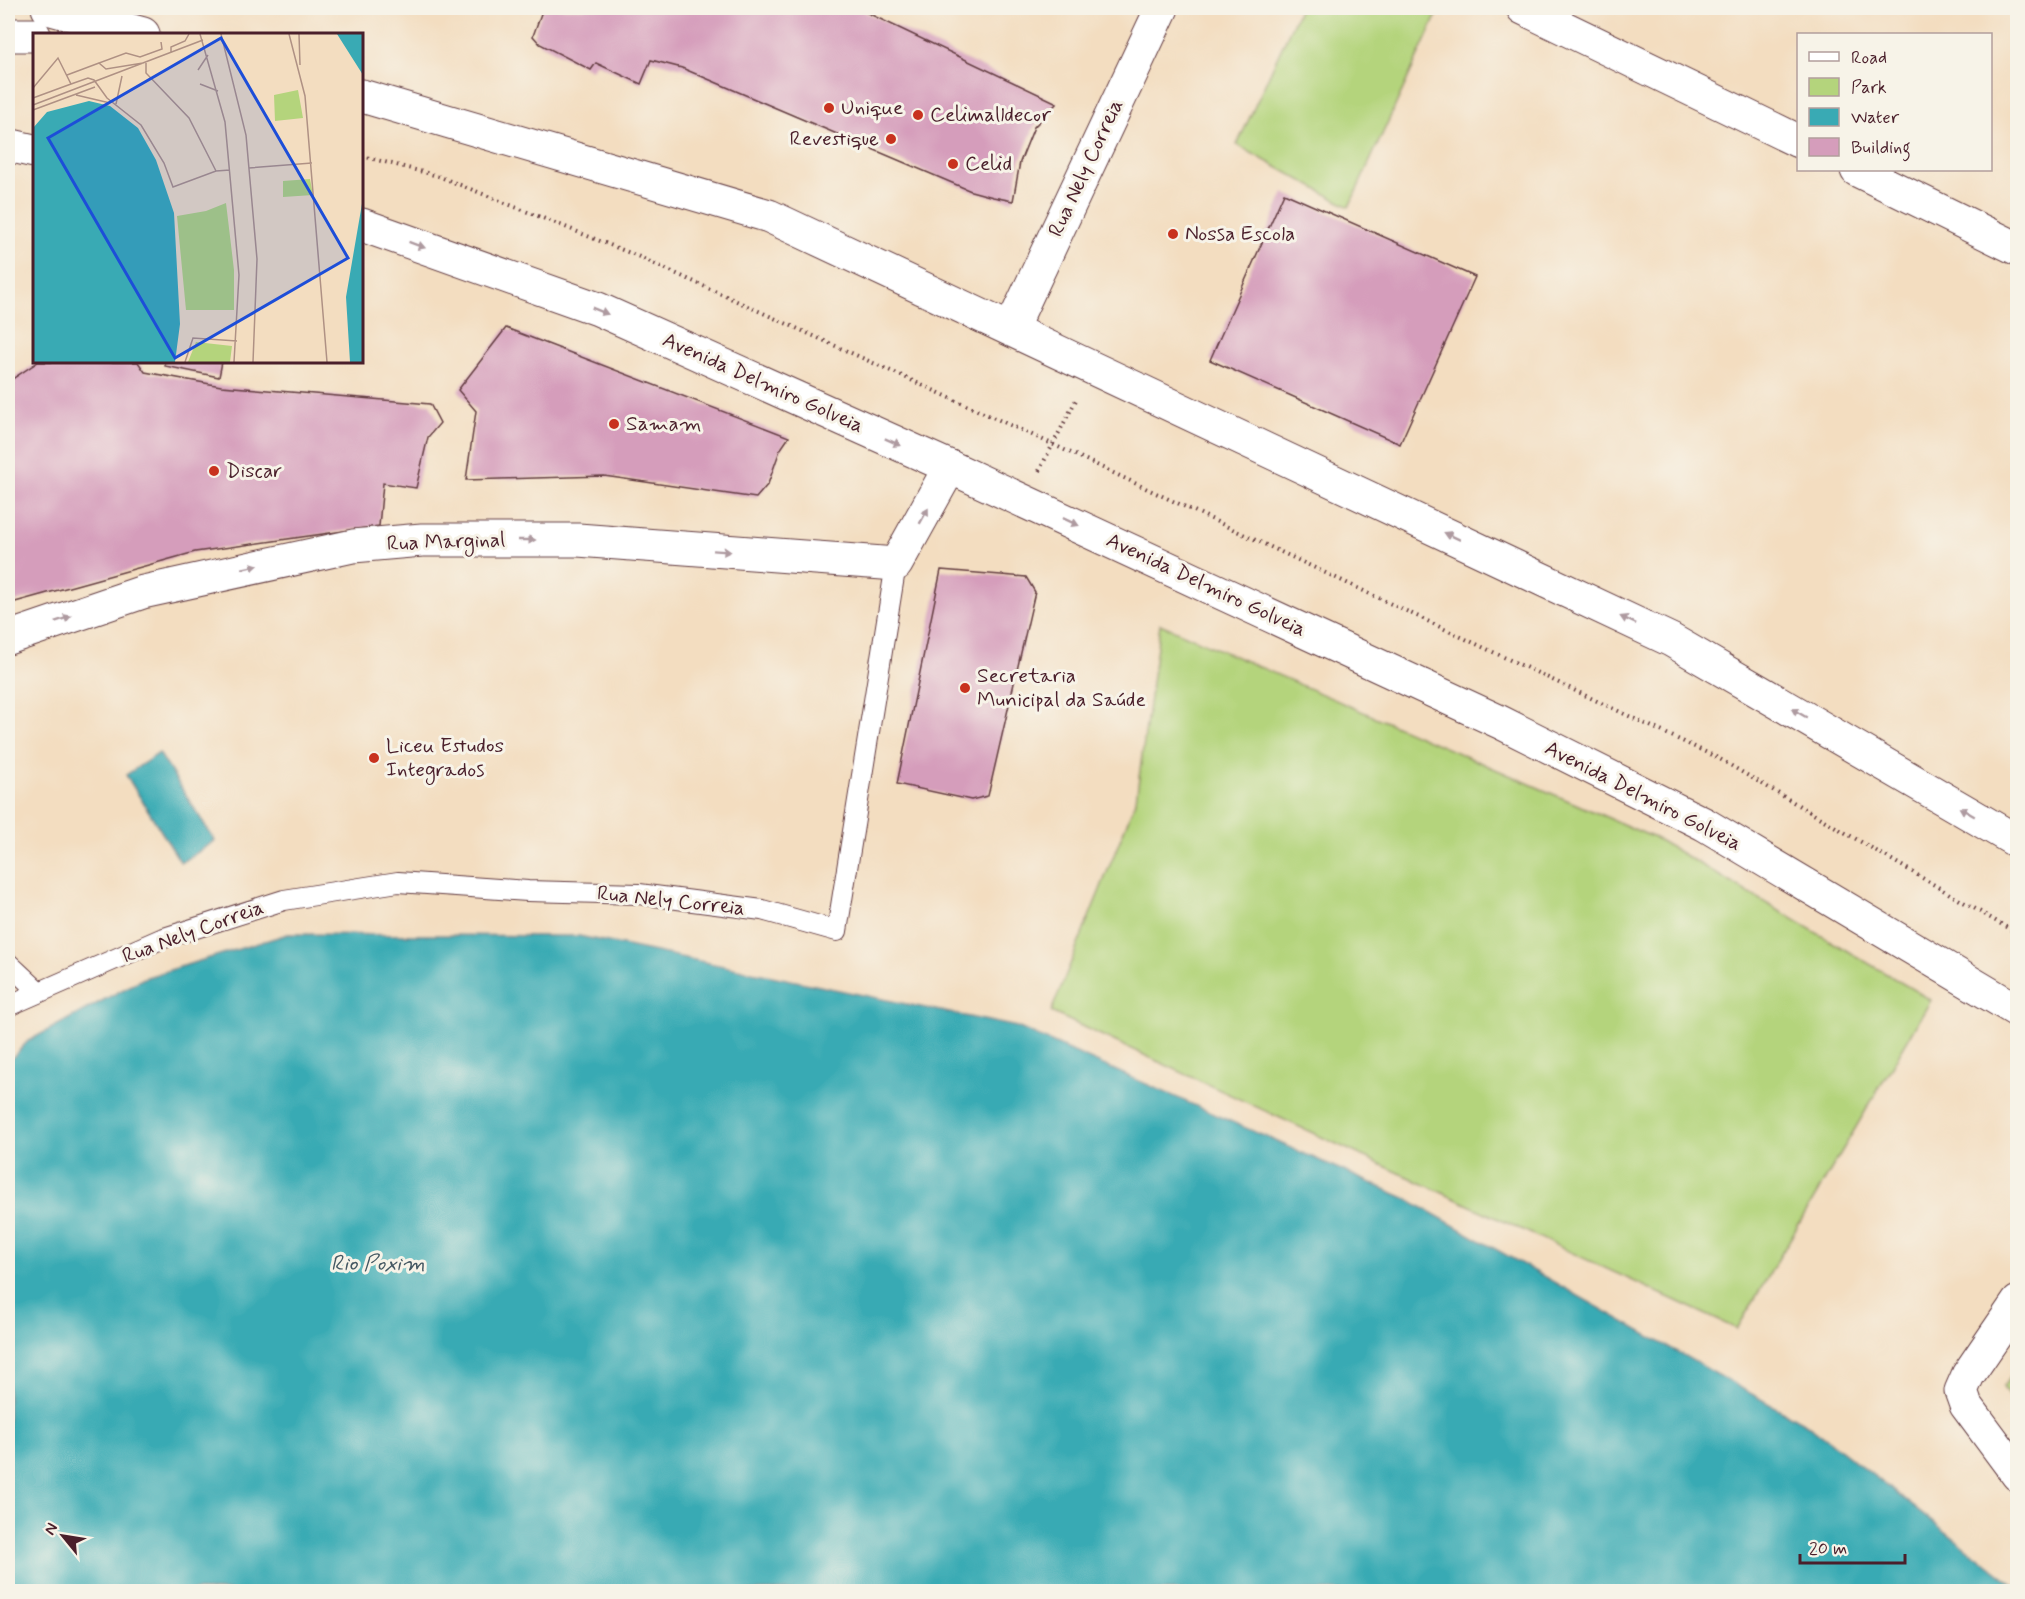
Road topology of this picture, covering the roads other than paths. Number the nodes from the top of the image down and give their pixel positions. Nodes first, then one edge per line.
1 (48, 8) edge
2 (1162, 8) edge
3 (1523, 8) edge
4 (139, 33) edge
5 (8, 35) edge
6 (33, 35) edge
7 (363, 96) edge
8 (363, 119) edge
9 (508, 138) junction
10 (1797, 141) edge
11 (8, 145) edge
12 (33, 151) edge
13 (1859, 171) edge
14 (363, 227) edge
15 (2018, 249) edge
16 (1011, 329) junction
17 (951, 467) junction
18 (896, 564) junction
19 (8, 638) edge
20 (2018, 842) edge
21 (8, 963) edge
22 (39, 992) junction
23 (8, 1006) edge
24 (2018, 1011) edge
25 (8, 1020) edge
26 (2018, 1302) edge
27 (2018, 1475) edge

1 - 4 main road
2 - 16 main road, Rua Nely Correia
3 - 10 main road
5 - 6 main road
7 - 9 main road
8 - 9 main road
9 - 16 main road
11 - 12 main road
13 - 15 main road
14 -> 17 main road, Avenida Delmiro Golveia
20 -> 16 main road
18 -> 17 main road, Rua Nely Correia
17 -> 24 main road, Avenida Delmiro Golveia
19 -> 18 main road, Rua Marginal
18 - 22 lane, Rua Nely Correia
21 - 22 lane
22 - 23 lane
22 - 25 lane
26 - 27 main road

